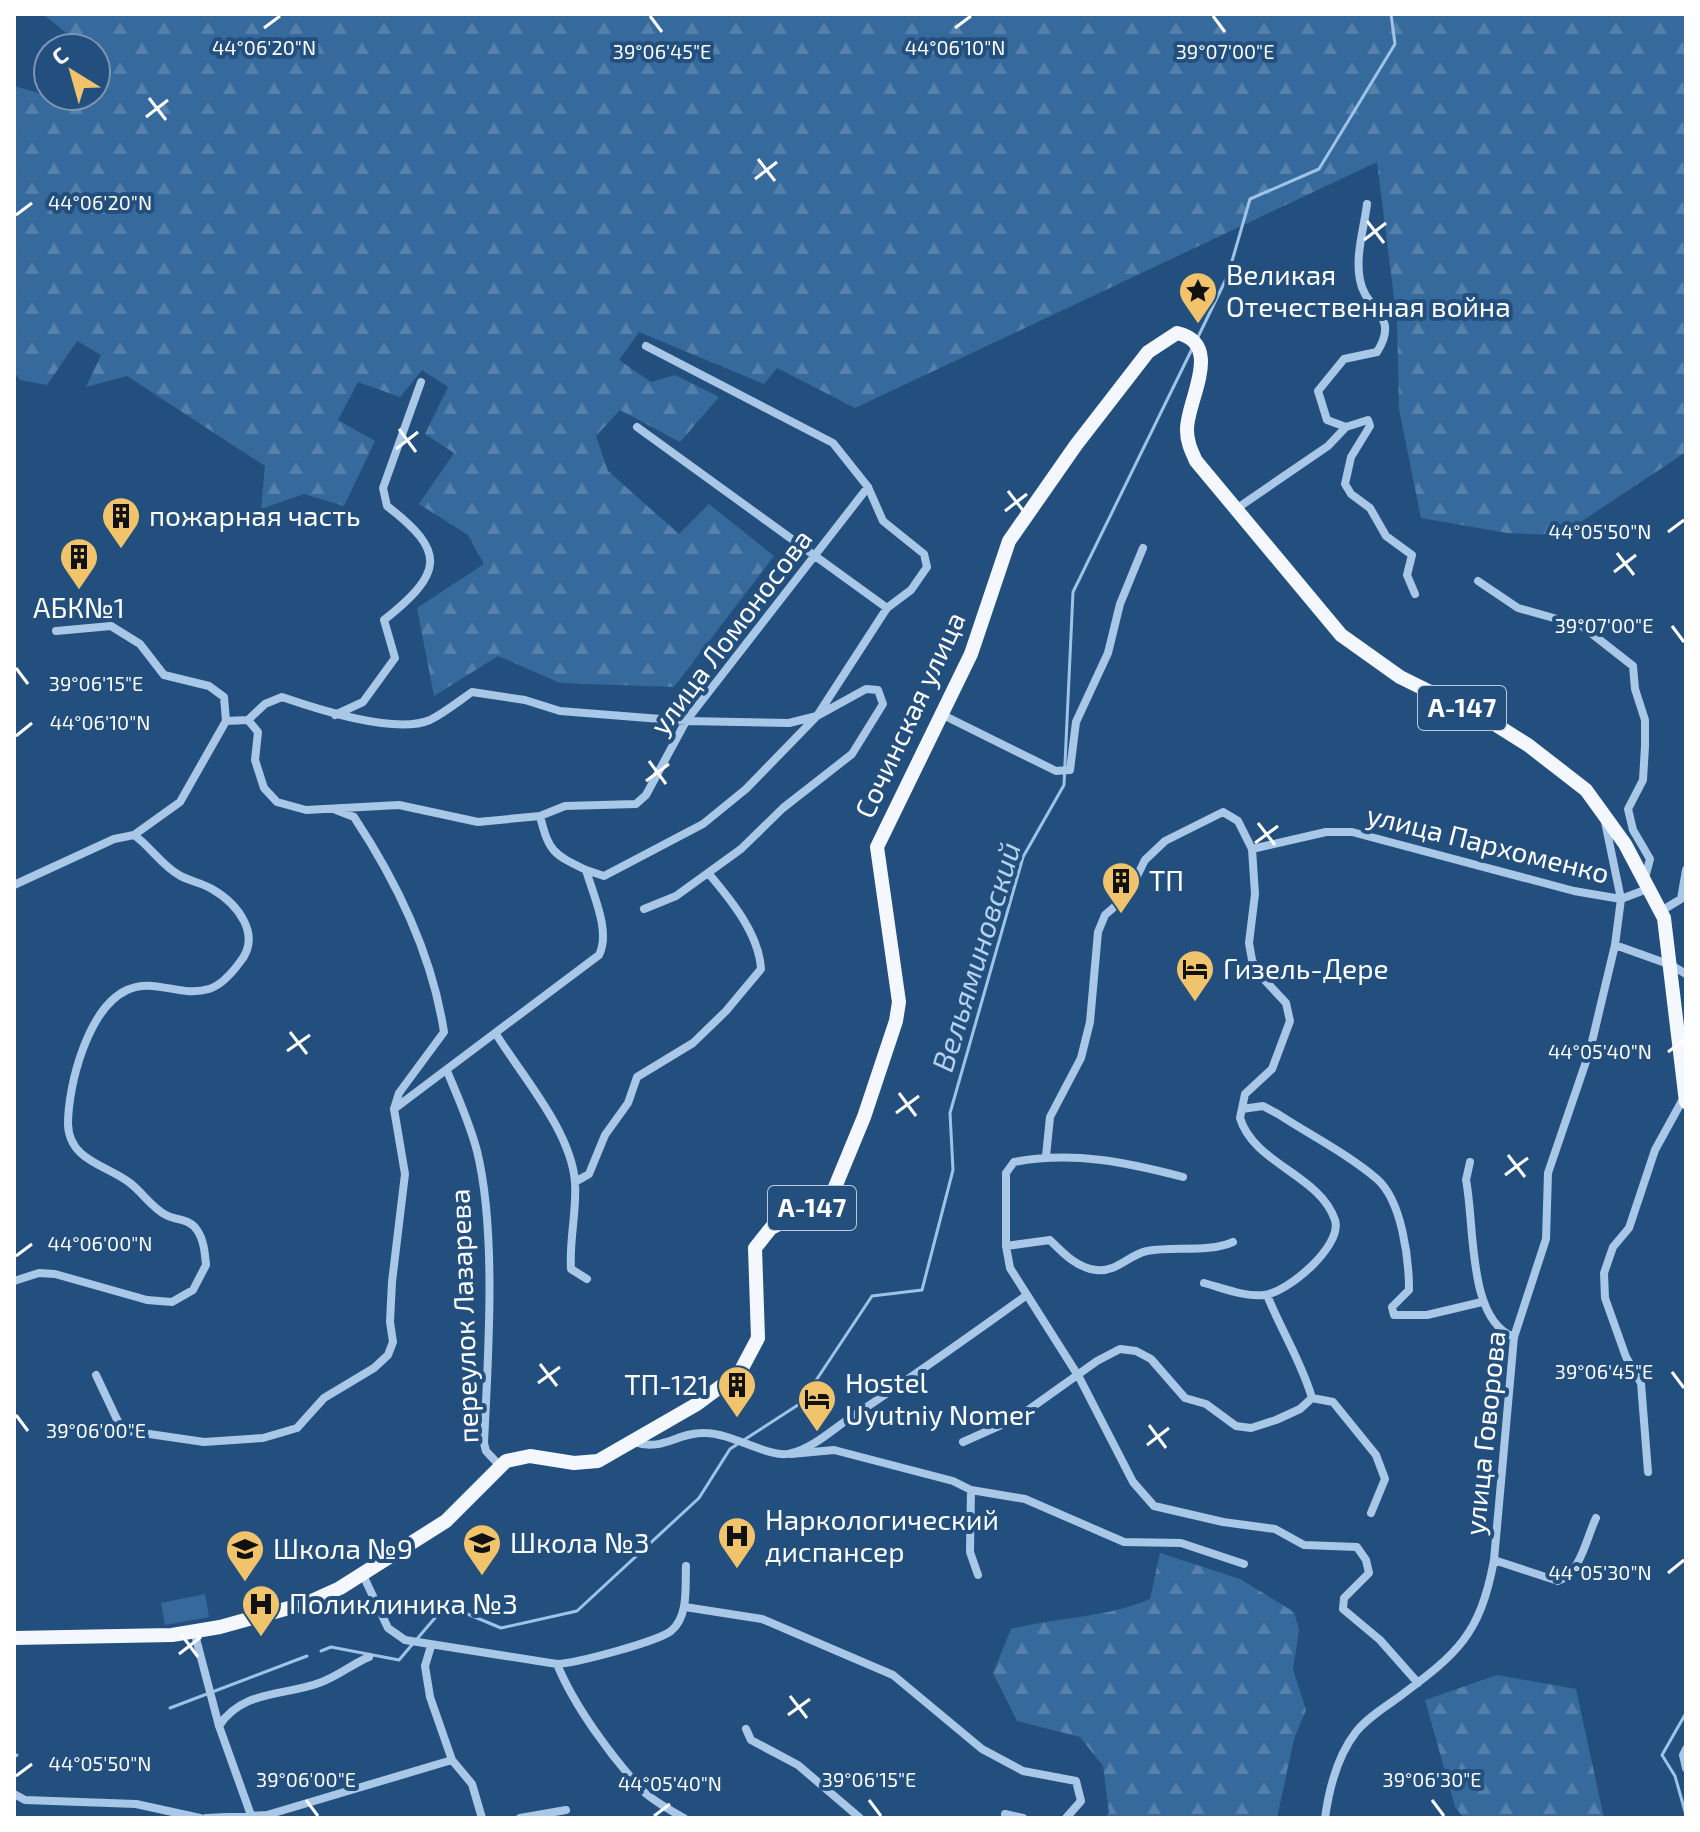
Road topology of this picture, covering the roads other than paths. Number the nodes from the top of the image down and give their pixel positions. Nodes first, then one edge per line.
1 (1367, 204) dead end
2 (646, 346) dead end
3 (421, 382) dead end
4 (637, 427) dead end
5 (1346, 427) junction
6 (868, 487) junction
7 (1236, 509) junction
8 (1143, 548) dead end
9 (815, 556) junction
10 (1478, 581) dead end
11 (1415, 594) dead end
12 (887, 608) junction
13 (56, 631) dead end
14 (943, 715) junction
15 (335, 716) junction
16 (817, 716) junction
17 (248, 720) junction
18 (226, 721) junction
19 (686, 721) junction
20 (336, 810) junction
21 (1603, 813) junction
22 (537, 815) junction
23 (134, 835) junction
24 (1252, 849) junction
25 (586, 870) junction
26 (1686, 870) edge
27 (709, 874) junction
28 (1647, 883) junction
29 (14, 885) edge
30 (1621, 899) junction
31 (644, 909) dead end
32 (1661, 911) junction
33 (1615, 945) junction
34 (1671, 965) junction
35 (1686, 974) edge
36 (496, 1034) junction
37 (447, 1071) junction
38 (1685, 1100) edge
39 (394, 1109) junction
40 (1242, 1109) junction
41 (1046, 1156) junction
42 (1470, 1162) dead end
43 (1183, 1177) dead end
44 (575, 1182) junction
45 (1233, 1242) dead end
46 (1006, 1246) junction
47 (587, 1279) dead end
48 (14, 1281) edge
49 (1204, 1283) dead end
50 (1027, 1295) junction
51 (1267, 1295) junction
52 (1482, 1302) junction
53 (1514, 1337) junction
54 (96, 1375) dead end
55 (1079, 1377) junction
56 (1312, 1398) junction
57 (634, 1442) junction
58 (963, 1442) dead end
59 (791, 1454) junction
60 (500, 1466) junction
61 (1648, 1472) dead end
62 (971, 1490) junction
63 (1371, 1513) dead end
64 (1596, 1518) dead end
65 (1494, 1560) junction
66 (1244, 1564) dead end
67 (686, 1566) dead end
68 (362, 1573) junction
69 (978, 1575) dead end
70 (685, 1607) junction
71 (194, 1631) junction
72 (14, 1638) edge
73 (431, 1646) junction
74 (369, 1657) dead end
75 (557, 1664) junction
76 (1418, 1683) junction
77 (219, 1726) junction
78 (746, 1729) dead end
79 (1686, 1749) edge
80 (452, 1760) junction
81 (1686, 1768) edge
82 (14, 1794) edge
83 (566, 1810) dead end
84 (1005, 1814) dead end
85 (1327, 1816) edge
86 (252, 1817) edge
87 (200, 1818) edge
88 (206, 1818) edge
89 (482, 1818) edge
90 (520, 1818) edge
91 (684, 1818) edge
92 (860, 1818) edge
93 (1023, 1818) edge
94 (1066, 1818) edge

1 - 5 street
2 - 6 street
3 - 15 street
4 - 9 street
5 - 7 street
5 - 11 street
6 - 9 street, улица Ломоносова
6 - 12 street
7 - 14 highway, Сочинская улица / А-147
7 - 21 highway, Сочинская улица / А-147
8 - 14 street
9 - 12 street
9 - 19 street, улица Ломоносова
10 - 28 street, Сочинская улица
12 - 16 street
13 - 18 street
14 - 57 highway, Сочинская улица / А-147
15 - 17 street
15 - 19 street
16 - 19 street
16 - 25 street
16 - 27 street
17 - 18 street
17 - 20 street, улица Ломоносова
18 - 23 street
19 - 22 street, улица Ломоносова
20 - 22 street, улица Ломоносова
20 - 39 street
21 - 28 highway, Сочинская улица / А-147
21 - 30 street, улица Говорова
22 - 25 street
23 - 29 street
23 - 48 street
24 - 30 street, улица Пархоменко
24 - 40 street
24 - 41 street
25 - 36 street
26 - 32 street
27 - 31 street
27 - 44 street
28 - 30 street
28 - 32 highway, Сочинская улица / А-147
30 - 33 street, улица Говорова
32 - 34 highway, Сочинская улица / А-147
33 - 34 street
33 - 53 street, улица Говорова
34 - 35 street
34 - 38 highway, Сочинская улица / А-147
36 - 37 street
36 - 44 street
37 - 39 street
37 - 60 street, переулок Лазарева
38 - 61 street
39 - 54 street
40 - 51 street
40 - 52 street
41 - 43 street
41 - 46 street
42 - 52 street
44 - 47 street
45 - 46 street
46 - 50 street
49 - 51 street
50 - 55 street
50 - 59 street
51 - 56 street
52 - 53 street
53 - 65 street, улица Говорова
55 - 56 street
55 - 58 street
55 - 76 street
56 - 63 street
57 - 59 street
57 - 60 highway, Сочинская улица / А-147
59 - 62 street
60 - 68 highway
62 - 66 street
62 - 69 street
64 - 65 street
65 - 76 street, улица Говорова
67 - 70 street
68 - 71 highway
68 - 73 street
70 - 75 street
70 - 94 street
71 - 72 highway
71 - 77 street
73 - 75 street
73 - 80 street
74 - 77 street
75 - 91 street
76 - 85 street, улица Говорова
77 - 86 street
78 - 92 street
79 - 81 street
80 - 86 street
80 - 89 street
82 - 87 street
83 - 90 street
84 - 93 street
86 - 88 street

